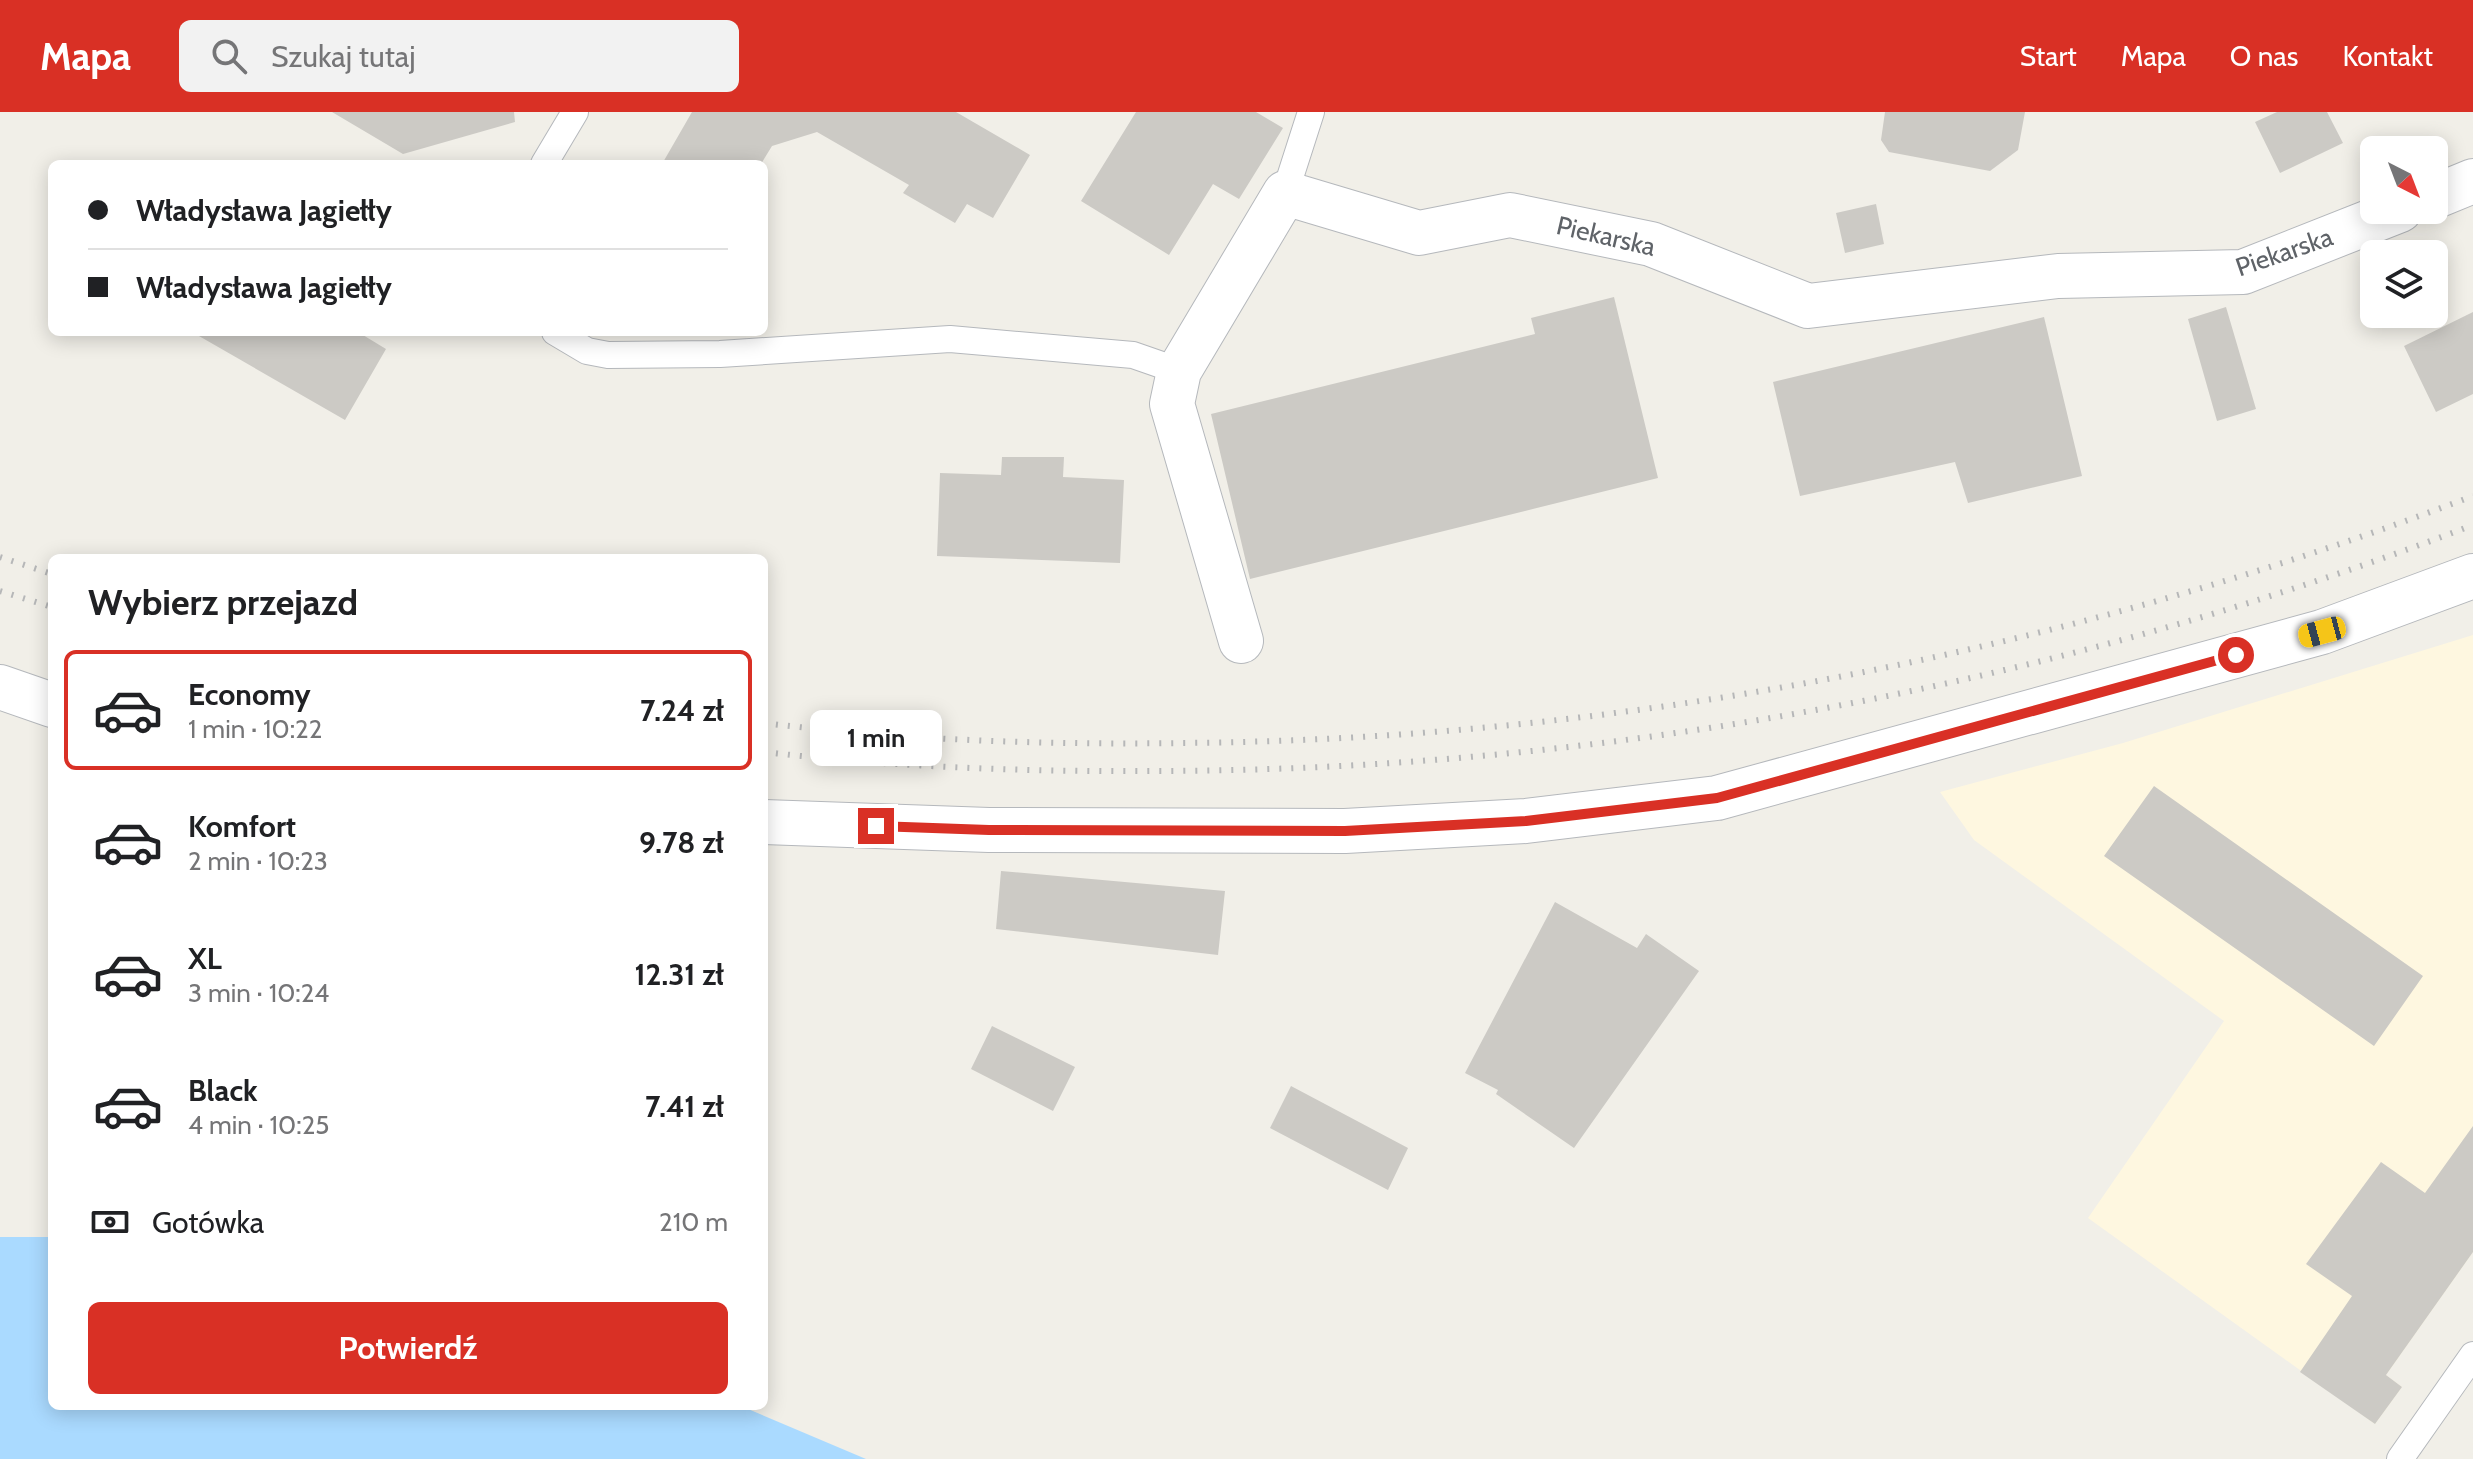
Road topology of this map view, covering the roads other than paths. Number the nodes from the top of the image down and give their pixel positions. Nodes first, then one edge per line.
1 (575, 112) edge
2 (1311, 112) edge
3 (546, 160) edge
4 (2473, 181) edge
5 (2448, 191) edge
6 (1285, 193) junction
7 (2365, 224) edge
8 (562, 336) edge
9 (1179, 371) junction
10 (2473, 576) edge
11 (1241, 641) dead end
12 (0, 687) edge
13 (48, 704) edge
14 (768, 822) edge
15 (2473, 1355) edge
16 (2400, 1459) edge

1 - 3 lane
2 - 6 lane
4 - 5 street
6 - 7 street, Piekarska
6 - 9 street
8 - 9 lane
9 - 11 street
10 - 14 street
12 - 13 street
15 - 16 lane

